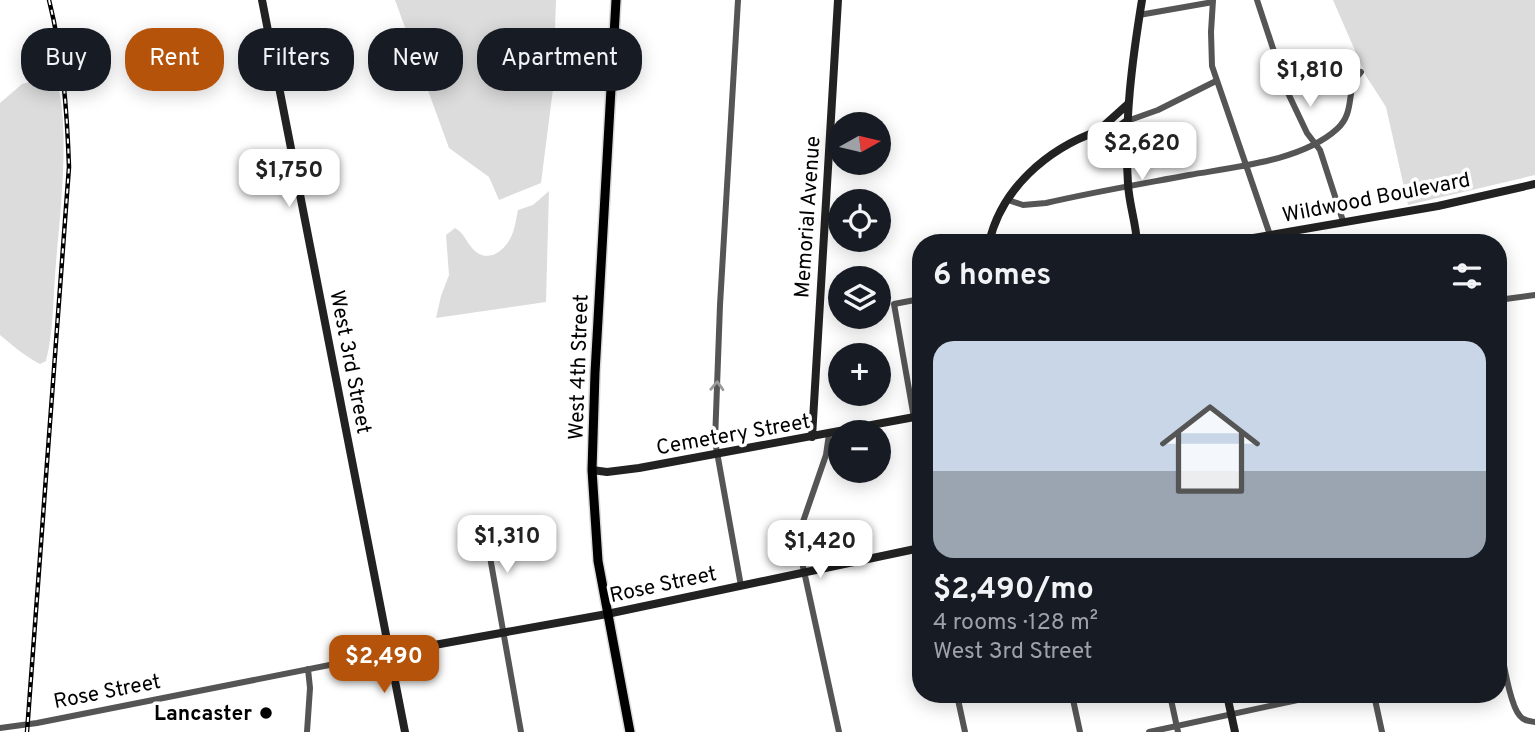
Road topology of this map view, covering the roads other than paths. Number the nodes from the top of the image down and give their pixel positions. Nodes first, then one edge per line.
1 (262, 0) edge
2 (616, 0) edge
3 (738, 0) edge
4 (838, 0) edge
5 (1142, 0) edge
6 (1257, 0) edge
7 (1213, 1) edge
8 (1139, 15) junction
9 (1361, 72) dead end
10 (1216, 82) junction
11 (1128, 104) junction
12 (1128, 121) junction
13 (1098, 131) junction
14 (1316, 144) junction
15 (1246, 164) junction
16 (1535, 184) edge
17 (1128, 187) junction
18 (1008, 200) junction
19 (1343, 221) junction
20 (992, 234) edge
21 (1136, 234) edge
22 (1270, 234) edge
23 (1275, 234) edge
24 (1535, 295) edge
25 (1507, 299) edge
26 (912, 301) edge
27 (912, 392) edge
28 (912, 418) edge
29 (891, 422) edge
30 (828, 434) edge
31 (813, 437) junction
32 (828, 441) edge
33 (717, 454) junction
34 (592, 470) junction
35 (484, 523) dead end
36 (912, 550) edge
37 (804, 572) junction
38 (741, 586) junction
39 (607, 614) junction
40 (503, 633) junction
41 (390, 653) junction
42 (309, 669) junction
43 (1507, 672) edge
44 (959, 703) edge
45 (1074, 703) edge
46 (1172, 703) edge
47 (1229, 703) edge
48 (1277, 703) edge
49 (1376, 703) edge
50 (1231, 715) junction
51 (1535, 722) edge
52 (0, 728) edge
53 (1177, 729) edge
54 (307, 732) edge
55 (405, 732) edge
56 (521, 732) edge
57 (630, 732) edge
58 (839, 732) edge
59 (965, 732) edge
60 (1080, 732) edge
61 (1149, 732) edge
62 (1235, 732) edge
63 (1382, 732) edge

1 - 41 street, West 3rd Street
2 - 34 main road, West 4th Street
33 -> 3 street
4 - 31 street, Memorial Avenue
5 - 8 street
6 - 14 street
7 - 8 street
7 - 10 street
8 - 11 street
9 - 14 street
10 - 12 street
10 - 15 street
11 - 12 street
11 - 13 street
12 - 13 street
12 - 17 street
13 - 18 street
14 - 15 street
14 - 19 street
15 - 17 street
15 - 22 street
16 - 19 street, Wildwood Boulevard
17 - 18 street
17 - 21 street
18 - 20 street
19 - 23 street, Wildwood Boulevard
24 - 25 street
26 - 27 street
28 - 29 street, Cemetery Street
30 - 31 street, Cemetery Street
31 - 33 street, Cemetery Street
32 - 37 street
33 - 34 street, Cemetery Street
33 - 38 street
34 - 39 main road, West 4th Street
35 - 40 street
36 - 37 street, Rose Street
37 - 38 street, Rose Street
37 - 58 street
38 - 39 street, Rose Street
39 - 40 street, Rose Street
39 - 57 main road, West 4th Street
40 - 41 street, Rose Street
40 - 56 street
41 - 42 street, Rose Street
41 - 55 street, West 3rd Street
42 - 52 street, Rose Street
42 - 54 street
43 - 51 street
44 - 59 street
45 - 60 street
46 - 53 street
47 - 50 street
48 - 50 street
49 - 63 street
50 - 53 street
50 - 62 street
53 - 61 street

